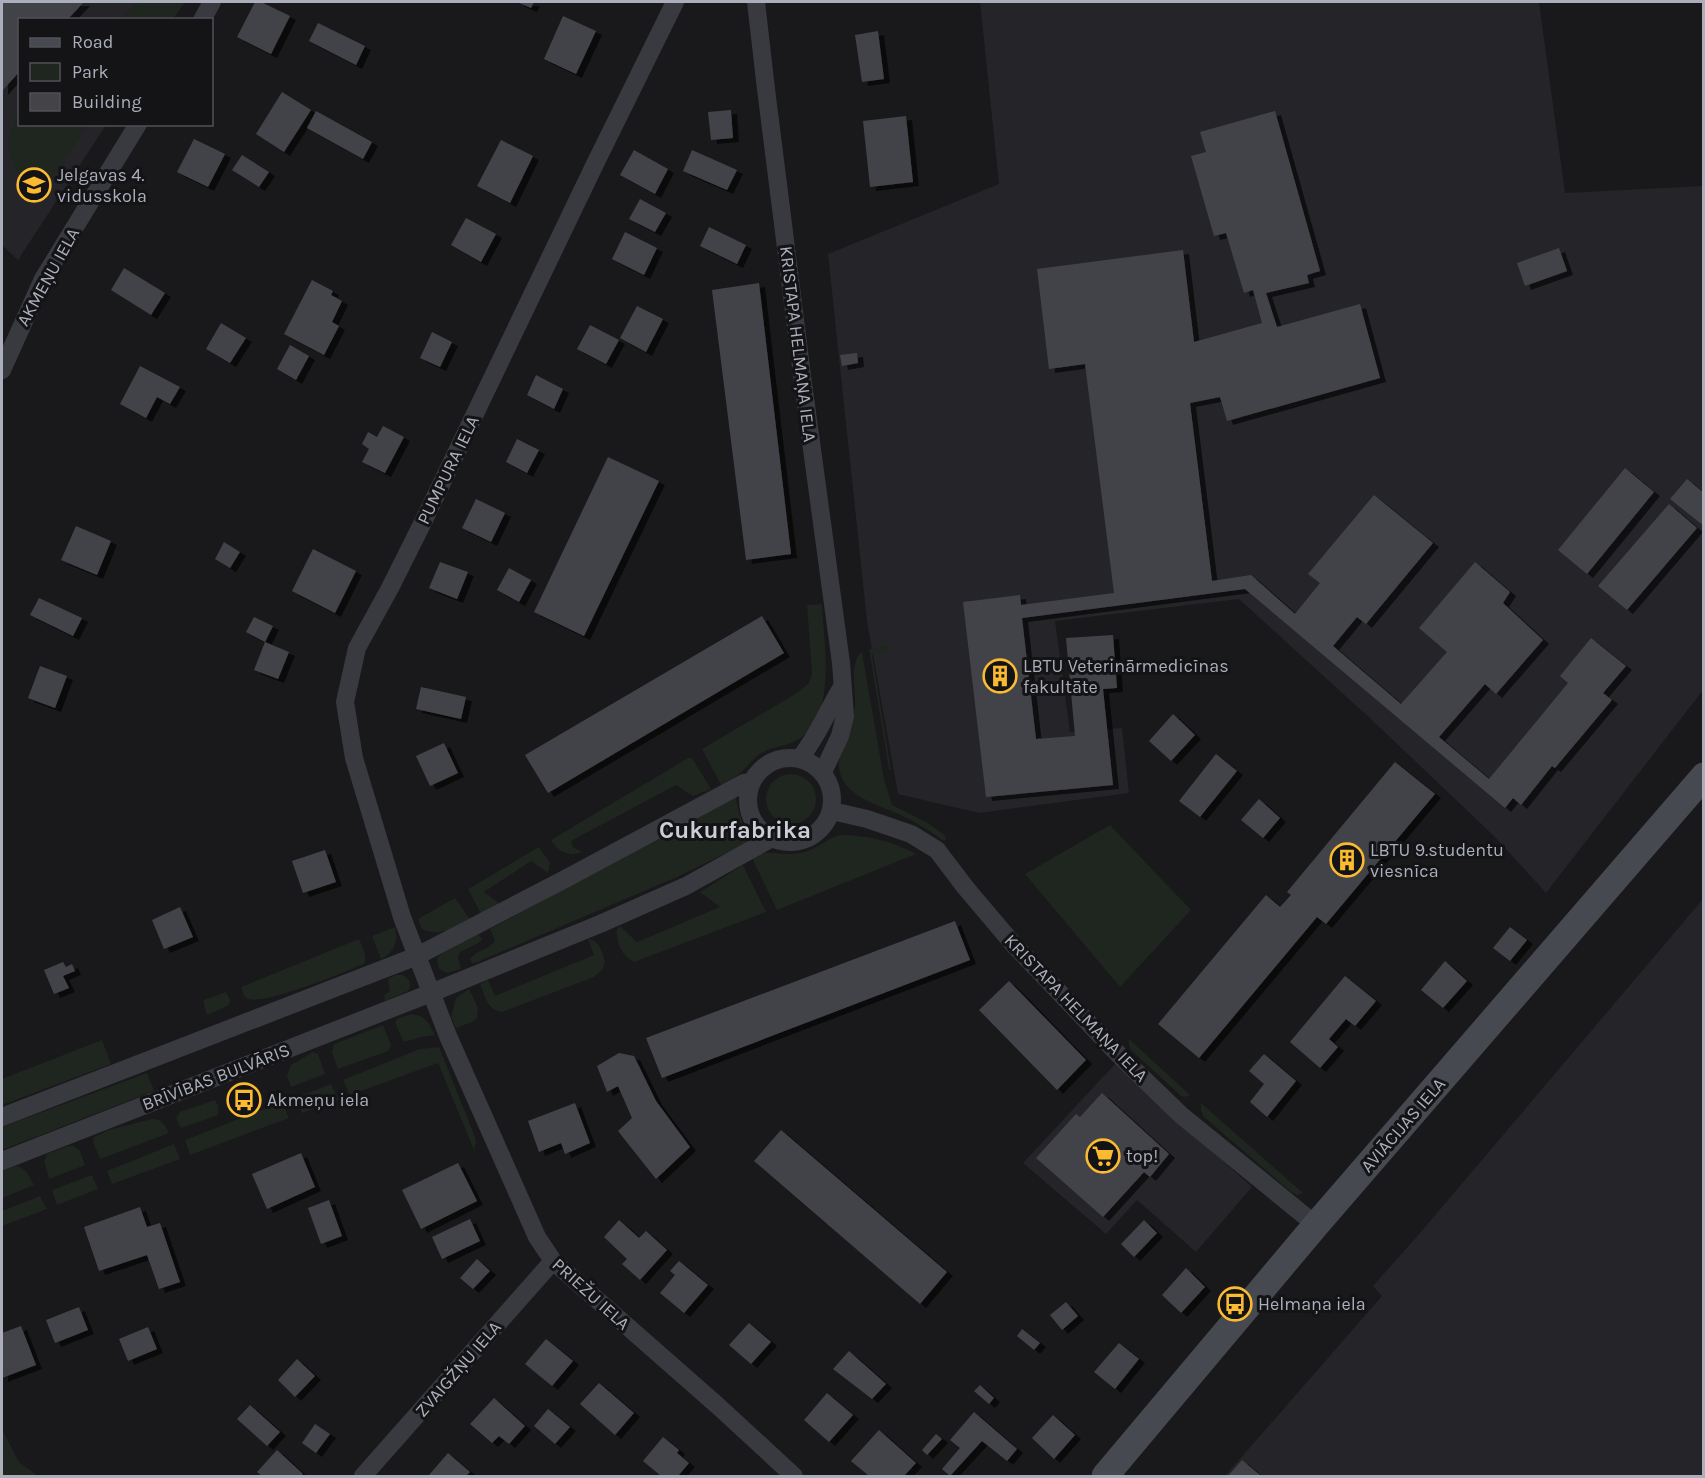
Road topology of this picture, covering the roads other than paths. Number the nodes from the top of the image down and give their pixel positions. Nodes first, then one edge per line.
1 (212, 2) edge
2 (675, 2) edge
3 (756, 2) edge
4 (203, 18) edge
5 (137, 126) edge
6 (2, 370) edge
7 (842, 687) junction
8 (800, 758) junction
9 (823, 772) junction
10 (1704, 776) edge
11 (751, 782) junction
12 (832, 811) junction
13 (772, 838) junction
14 (417, 956) junction
15 (431, 993) junction
16 (2, 1117) edge
17 (2, 1161) edge
18 (1316, 1225) junction
19 (553, 1261) junction
20 (363, 1476) edge
21 (794, 1476) edge
22 (1105, 1476) edge

1 - 4 street
2 - 14 street, PUMPURA IELA
3 - 7 street, KRISTAPA HELMAŅA IELA
5 - 6 street, AKMEŅU IELA
7 - 8 street
7 - 9 street, KRISTAPA HELMAŅA IELA
8 - 9 street
8 - 11 street
9 - 12 street
10 - 18 main road, AVIĀCIJAS IELA
11 - 13 street
11 - 14 street
12 - 13 street
12 - 18 street, KRISTAPA HELMAŅA IELA
13 - 15 street, BRĪVĪBAS BULVĀRIS
14 - 15 street
14 - 16 street
15 - 17 street, BRĪVĪBAS BULVĀRIS
15 - 19 street, PRIEŽU IELA
18 - 22 main road, AVIĀCIJAS IELA
19 - 20 street, ZVAIGŽŅU IELA
19 - 21 street, PRIEŽU IELA

